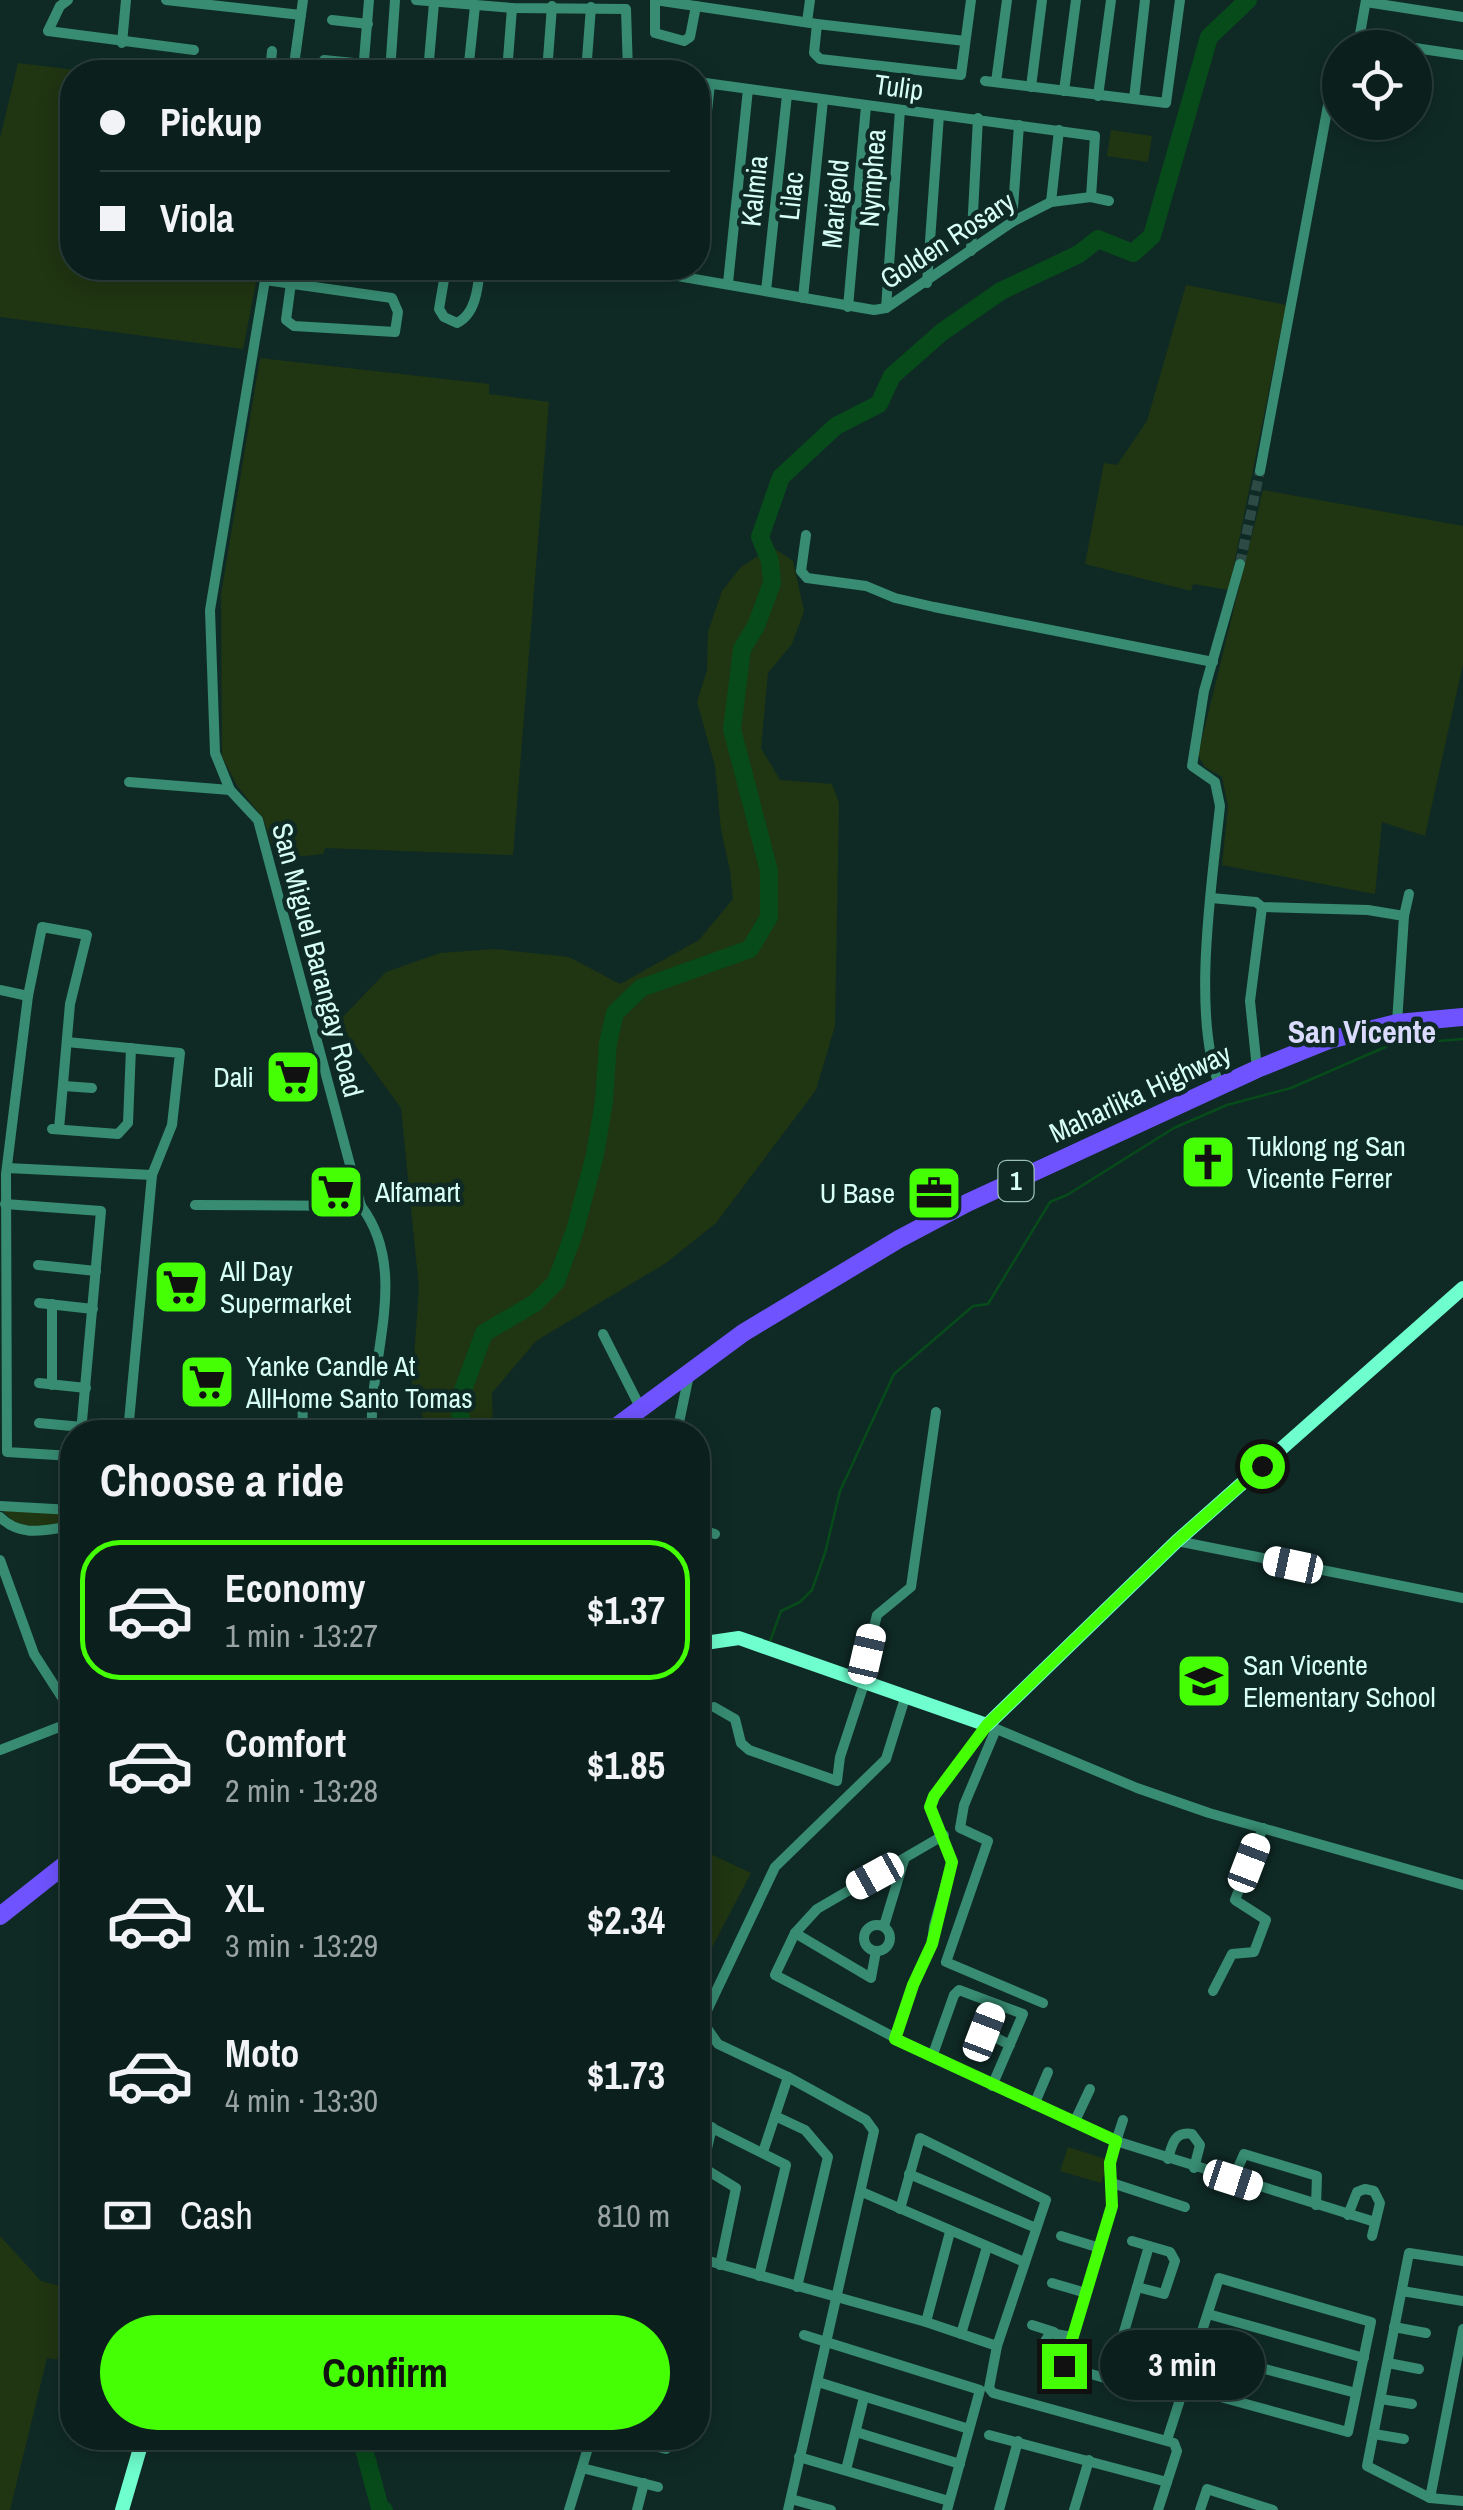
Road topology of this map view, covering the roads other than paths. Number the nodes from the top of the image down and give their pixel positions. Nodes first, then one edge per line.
1 (68, 0) edge
2 (126, 0) edge
3 (166, 0) edge
4 (304, 0) edge
5 (369, 0) edge
6 (395, 0) edge
7 (416, 0) edge
8 (655, 0) edge
9 (810, 0) edge
10 (967, 0) edge
11 (1007, 0) edge
12 (1042, 0) edge
13 (1076, 0) edge
14 (1111, 0) edge
15 (1145, 0) edge
16 (1180, 0) edge
17 (1366, 1) edge
18 (190, 2) edge
19 (434, 4) junction
20 (474, 6) junction
21 (552, 6) junction
22 (696, 6) junction
23 (591, 7) junction
24 (512, 8) junction
25 (301, 15) junction
26 (1463, 16) edge
27 (332, 20) dead end
28 (812, 23) junction
29 (368, 24) junction
30 (1361, 30) edge
31 (966, 41) junction
32 (122, 43) junction
33 (194, 50) dead end
34 (272, 51) dead end
35 (1432, 51) edge
36 (1463, 55) edge
37 (271, 60) edge
38 (295, 60) edge
39 (365, 60) edge
40 (391, 60) edge
41 (429, 60) edge
42 (469, 60) edge
43 (508, 60) edge
44 (547, 60) edge
45 (587, 60) edge
46 (628, 60) edge
47 (710, 84) edge
48 (1031, 87) junction
49 (748, 89) junction
50 (1064, 90) junction
51 (786, 95) junction
52 (1098, 96) junction
53 (1134, 99) junction
54 (824, 100) junction
55 (866, 106) junction
56 (900, 110) junction
57 (939, 115) junction
58 (978, 118) junction
59 (1019, 126) junction
60 (1059, 130) junction
61 (1322, 137) edge
62 (1091, 197) junction
63 (1109, 200) dead end
64 (1051, 202) junction
65 (1012, 222) junction
66 (972, 251) junction
67 (710, 278) edge
68 (265, 280) edge
69 (283, 280) edge
70 (444, 280) edge
71 (478, 280) edge
72 (291, 283) junction
73 (728, 283) junction
74 (927, 283) junction
75 (766, 291) junction
76 (802, 298) junction
77 (848, 306) junction
78 (886, 308) junction
79 (1260, 471) tunnel mouth
80 (806, 535) dead end
81 (1240, 564) tunnel mouth
82 (1213, 662) junction
83 (129, 782) dead end
84 (230, 790) junction
85 (1409, 894) dead end
86 (1211, 898) junction
87 (1262, 907) junction
88 (1404, 916) junction
89 (0, 990) edge
90 (28, 996) junction
91 (1463, 1017) edge
92 (1397, 1023) junction
93 (67, 1042) junction
94 (131, 1048) junction
95 (1256, 1069) junction
96 (64, 1086) junction
97 (92, 1088) dead end
98 (1220, 1088) junction
99 (4, 1154) edge
100 (7, 1168) junction
101 (152, 1175) junction
102 (6, 1204) junction
103 (195, 1205) dead end
104 (361, 1206) junction
105 (38, 1266) dead end
106 (96, 1271) junction
107 (1463, 1288) edge
108 (39, 1303) dead end
109 (52, 1304) junction
110 (93, 1309) junction
111 (604, 1334) dead end
112 (690, 1372) junction
113 (86, 1388) junction
114 (302, 1394) dead end
115 (640, 1407) junction
116 (936, 1412) dead end
117 (83, 1420) edge
118 (129, 1420) edge
119 (303, 1420) edge
120 (373, 1420) edge
121 (624, 1420) edge
122 (680, 1420) edge
123 (39, 1423) dead end
124 (60, 1426) edge
125 (60, 1455) edge
126 (0, 1506) edge
127 (60, 1509) edge
128 (0, 1518) edge
129 (60, 1528) edge
130 (710, 1532) edge
131 (715, 1534) dead end
132 (1177, 1541) junction
133 (0, 1560) edge
134 (1463, 1598) edge
135 (710, 1642) edge
136 (862, 1683) junction
137 (60, 1694) edge
138 (905, 1698) junction
139 (714, 1707) dead end
140 (60, 1727) edge
141 (992, 1727) junction
142 (0, 1750) edge
143 (1262, 1828) junction
144 (944, 1835) junction
145 (904, 1860) junction
146 (60, 1868) edge
147 (1463, 1885) edge
148 (0, 1916) edge
149 (884, 1926) junction
150 (795, 1934) junction
151 (876, 1951) junction
152 (1213, 1991) dead end
153 (710, 2003) edge
154 (1043, 2003) dead end
155 (996, 2004) junction
156 (710, 2035) edge
157 (895, 2039) junction
158 (1010, 2046) junction
159 (932, 2058) junction
160 (1048, 2072) dead end
161 (788, 2077) junction
162 (992, 2086) junction
163 (1090, 2089) dead end
164 (1034, 2105) junction
165 (775, 2116) junction
166 (1124, 2120) dead end
167 (1074, 2123) junction
168 (712, 2127) joint
169 (710, 2135) edge
170 (1116, 2141) junction
171 (763, 2152) junction
172 (1168, 2159) junction
173 (1194, 2168) junction
174 (710, 2171) edge
175 (909, 2174) junction
176 (1233, 2180) junction
177 (1112, 2183) junction
178 (862, 2192) junction
179 (1316, 2205) junction
180 (1185, 2207) dead end
181 (900, 2209) junction
182 (1348, 2215) junction
183 (1376, 2222) junction
184 (1036, 2228) junction
185 (950, 2232) junction
186 (1062, 2236) dead end
187 (1372, 2236) dead end
188 (1132, 2241) dead end
189 (1149, 2246) junction
190 (987, 2247) junction
191 (1100, 2248) junction
192 (1463, 2261) edge
193 (710, 2262) edge
194 (1024, 2262) junction
195 (720, 2265) junction
196 (759, 2276) junction
197 (1052, 2283) dead end
198 (797, 2286) junction
199 (1138, 2288) junction
200 (1402, 2291) junction
201 (1086, 2293) junction
202 (838, 2296) junction
203 (1463, 2301) edge
204 (1208, 2314) junction
205 (926, 2322) junction
206 (1032, 2325) dead end
207 (1394, 2327) junction
208 (1463, 2329) edge
209 (1055, 2332) junction
210 (1426, 2333) dead end
211 (961, 2334) junction
212 (804, 2336) dead end
213 (1122, 2336) junction
214 (1072, 2337) junction
215 (828, 2342) junction
216 (997, 2346) junction
217 (1196, 2352) junction
218 (1364, 2358) junction
219 (1388, 2363) junction
220 (1064, 2366) junction
221 (1419, 2368) dead end
222 (1110, 2380) junction
223 (818, 2382) junction
224 (1184, 2387) junction
225 (1356, 2393) junction
226 (864, 2397) junction
227 (1380, 2398) junction
228 (1412, 2404) dead end
229 (969, 2429) junction
230 (856, 2432) junction
231 (1374, 2434) junction
232 (990, 2435) dead end
233 (1167, 2440) junction
234 (1404, 2440) dead end
235 (1018, 2441) junction
236 (139, 2450) edge
237 (587, 2450) edge
238 (800, 2457) junction
239 (1089, 2460) junction
240 (960, 2464) junction
241 (582, 2468) junction
242 (846, 2470) junction
243 (1167, 2482) junction
244 (644, 2483) junction
245 (658, 2487) dead end
246 (1430, 2498) junction
247 (1463, 2501) edge
248 (789, 2504) edge
249 (948, 2505) edge
250 (122, 2510) edge
251 (569, 2510) edge
252 (637, 2510) edge
253 (831, 2510) edge
254 (1000, 2510) edge
255 (1074, 2510) edge
256 (1158, 2510) edge
257 (1200, 2510) edge
258 (1272, 2510) edge

1 - 32 street
2 - 32 street
3 - 18 street
4 - 25 street
5 - 29 street
6 - 40 street
7 - 19 street
8 - 22 street
8 - 22 street
9 - 28 street
10 - 31 street
11 - 48 street
12 - 48 street
13 - 50 street
14 - 52 street
15 - 53 street
16 - 53 street
17 - 26 street
17 - 30 street
18 - 25 street
19 - 20 street
19 - 41 street
20 - 24 street
20 - 42 street
21 - 23 street
21 - 24 street
21 - 44 street
22 - 28 street
23 - 45 street
23 - 46 street
24 - 43 street
25 - 38 street
27 - 29 street
28 - 31 street
28 - 31 street
29 - 39 street
32 - 33 street
34 - 37 street
35 - 36 street
47 - 49 street, Tulip
48 - 50 street
49 - 51 street, Tulip
49 - 73 street
50 - 52 street
51 - 54 street, Tulip
51 - 75 street, Kalmia
52 - 53 street
54 - 55 street, Tulip
54 - 76 street, Lilac
55 - 56 street, Tulip
55 - 77 street, Marigold
56 - 57 street, Tulip
56 - 78 street, Nymphea
57 - 58 street, Tulip
57 - 74 street
58 - 59 street, Tulip
58 - 66 street
59 - 60 street, Tulip
59 - 65 street
60 - 62 street, Tulip
60 - 64 street
61 - 79 street
62 - 63 street, Golden Rosary
62 - 64 street, Golden Rosary
64 - 65 street, Golden Rosary
65 - 66 street, Golden Rosary
66 - 74 street, Golden Rosary
67 - 73 street, Golden Rosary
68 - 84 street, San Miguel Barangay Road
69 - 72 street
70 - 71 street
72 - 72 street
73 - 75 street, Golden Rosary
74 - 78 street, Golden Rosary
75 - 76 street, Golden Rosary
76 - 77 street, Golden Rosary
77 - 78 street, Golden Rosary
80 - 82 street
81 - 82 street
82 - 86 street
83 - 84 street
84 - 104 street, San Miguel Barangay Road
85 - 88 street
86 - 87 street
86 - 98 street
87 - 88 street
87 - 95 street
88 - 92 street
89 - 90 street
90 - 93 street
90 - 99 street
91 - 92 highway, Maharlika Highway / 1
92 - 95 highway, Maharlika Highway / 1
93 - 94 street
93 - 96 street
94 - 96 street
94 - 101 street
95 - 98 highway, Maharlika Highway / 1
96 - 97 street
98 - 112 highway, Maharlika Highway / 1
99 - 100 street
100 - 101 street
100 - 102 street
101 - 118 street
102 - 106 street
102 - 125 street
103 - 104 street
104 - 120 street, San Miguel Barangay Road
105 - 106 street
106 - 110 street
107 - 132 street
108 - 109 street
109 - 110 street
109 - 113 street
110 - 113 street
111 - 115 street
112 - 115 highway, Maharlika Highway / 1
112 - 122 street
113 - 117 street
114 - 119 street
115 - 121 highway, Maharlika Highway / 1
116 - 136 street
123 - 124 street
126 - 127 street
128 - 129 street
130 - 131 street
132 - 134 street
132 - 141 street
133 - 137 street
135 - 136 street
136 - 138 street
136 - 139 street
138 - 141 street
138 - 153 street
140 - 142 street
141 - 143 street
141 - 144 street
141 - 154 street
143 - 147 street
143 - 152 street
144 - 145 street
144 - 157 street
145 - 149 street
145 - 150 street
146 - 148 highway
149 - 151 street
149 - 151 street
150 - 151 street
150 - 157 street
155 - 158 street
155 - 158 street
155 - 159 street
156 - 161 street
157 - 159 street
158 - 162 street
159 - 162 street
160 - 164 street
161 - 165 street
161 - 178 street
162 - 164 street
163 - 167 street
164 - 167 street
165 - 171 street
165 - 198 street
166 - 170 street
167 - 170 street
168 - 169 street
168 - 171 street
170 - 172 street
170 - 177 street
171 - 196 street
172 - 173 street
172 - 173 street
173 - 176 street
174 - 195 street
175 - 181 street
175 - 184 street
175 - 184 street
176 - 179 street
176 - 179 street
177 - 180 street
177 - 191 street
178 - 181 street
178 - 202 street
179 - 182 street
181 - 185 street
182 - 183 street
182 - 183 street
183 - 187 street
184 - 194 street
185 - 190 street
185 - 205 street
186 - 191 street
188 - 189 street
189 - 199 street
189 - 199 street
190 - 194 street
190 - 211 street
191 - 201 street
192 - 200 street
193 - 195 street
194 - 216 street
195 - 196 street
196 - 198 street
197 - 201 street
198 - 202 street
199 - 213 street
200 - 203 street
200 - 207 street
201 - 214 street
202 - 205 street
202 - 215 street
204 - 217 street
204 - 218 street
204 - 218 street
205 - 211 street
206 - 209 street
207 - 210 street
207 - 219 street
208 - 246 street
209 - 214 street
209 - 220 street
211 - 216 street
212 - 215 street
213 - 222 street
213 - 222 street
214 - 220 street
215 - 223 street
215 - 229 street
216 - 233 street
217 - 224 street
217 - 225 street
218 - 225 street
219 - 221 street
219 - 227 street
220 - 222 street
223 - 226 street
223 - 238 street
224 - 225 street
224 - 233 street
226 - 229 street
226 - 230 street
227 - 228 street
227 - 231 street
229 - 240 street
230 - 240 street
230 - 242 street
231 - 234 street
231 - 246 street
232 - 235 street
233 - 243 street
235 - 239 street
235 - 254 street
236 - 250 street
237 - 241 street
238 - 242 street
238 - 248 street
239 - 243 street
239 - 255 street
240 - 249 street
241 - 244 street
241 - 251 street
242 - 249 street
243 - 256 street
244 - 245 street
244 - 252 street
246 - 247 street
248 - 253 street
257 - 258 street

